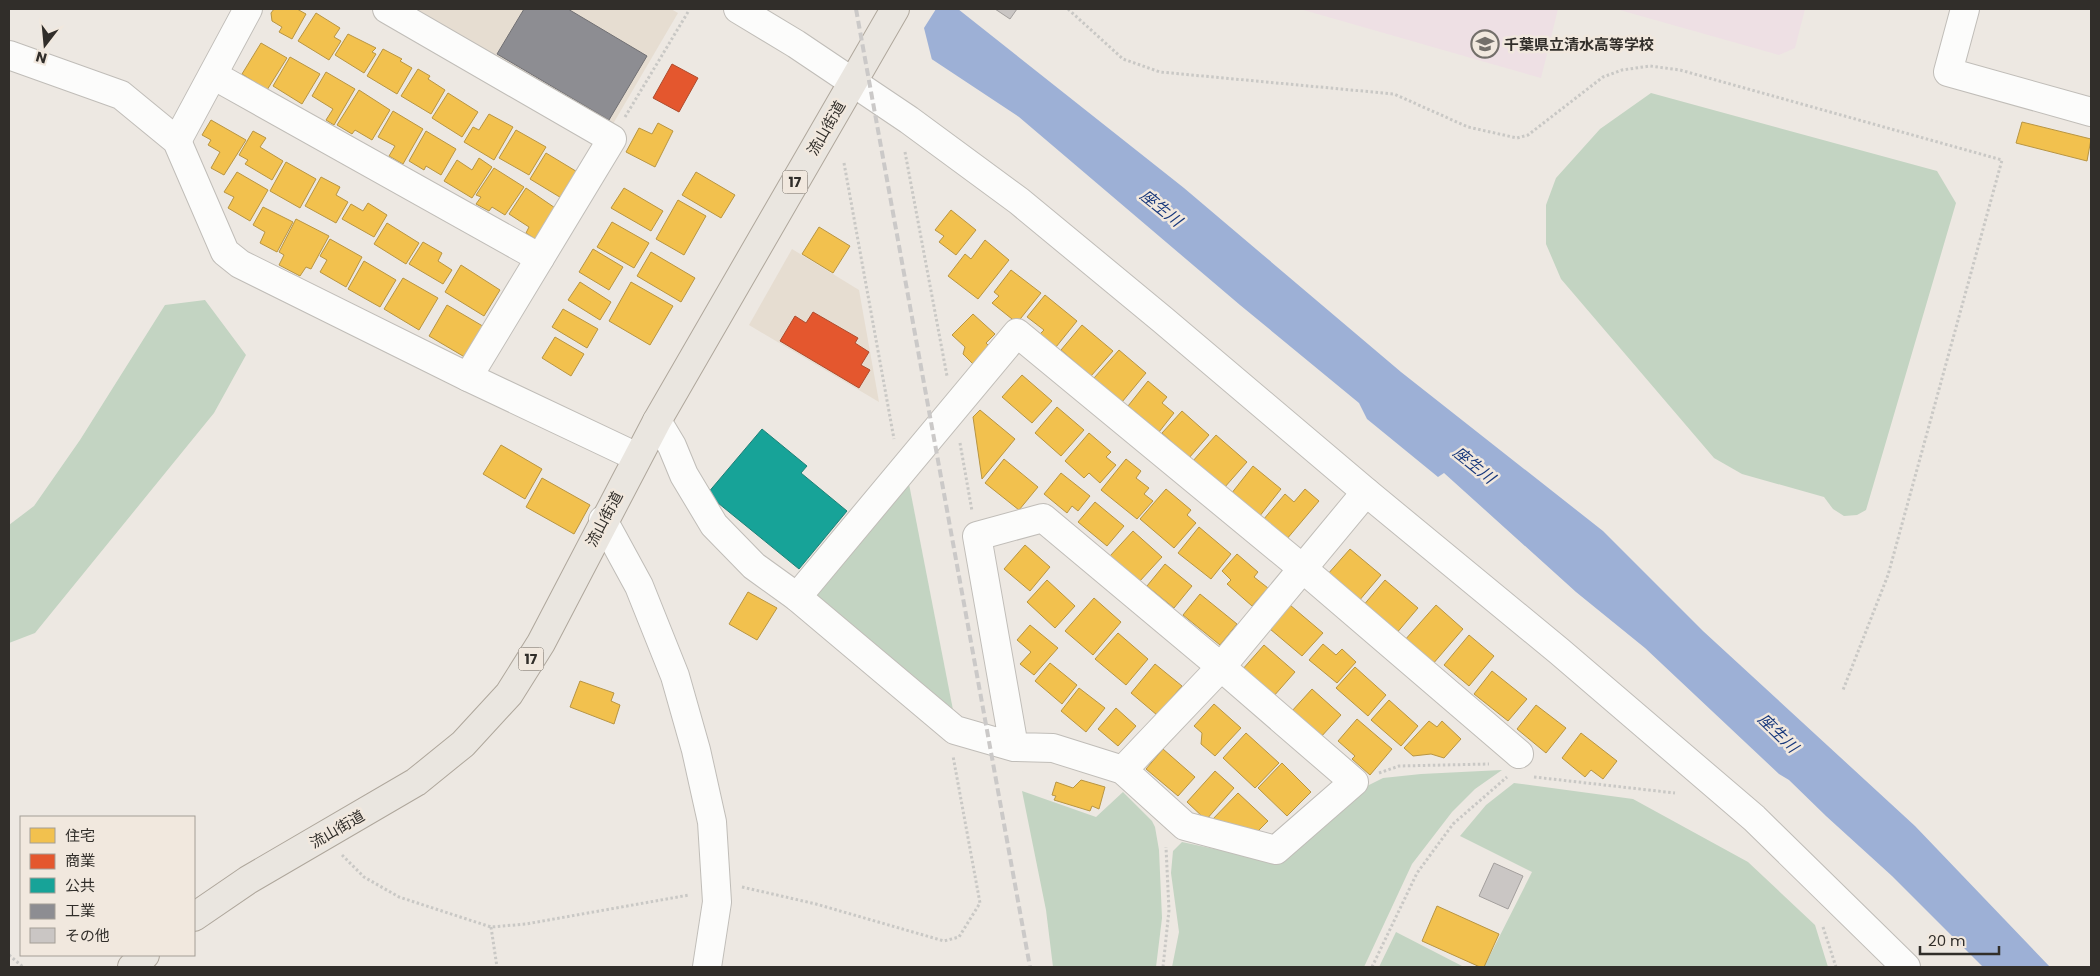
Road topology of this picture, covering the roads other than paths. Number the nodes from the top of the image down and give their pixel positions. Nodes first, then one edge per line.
1 (248, 9) edge
2 (387, 9) edge
3 (738, 9) edge
4 (895, 9) edge
5 (1965, 9) edge
6 (9, 55) edge
7 (213, 75) junction
8 (852, 82) junction
9 (2090, 108) edge
10 (177, 140) junction
11 (540, 258) junction
12 (468, 377) junction
13 (657, 421) junction
14 (637, 457) junction
15 (1366, 492) junction
16 (603, 520) junction
17 (1302, 568) junction
18 (796, 597) junction
19 (1221, 667) junction
20 (1014, 747) junction
21 (1519, 754) road end
22 (1123, 770) junction
23 (195, 916) edge
24 (144, 956) edge
25 (132, 967) edge
26 (707, 967) edge
27 (1906, 967) edge

1 - 7 street
2 - 11 street
3 - 8 street
4 - 8 main road, 流山街道 / 17
5 - 9 street
6 - 10 street
7 - 10 street
7 - 11 street
8 - 13 main road, 流山街道 / 17
8 - 15 street
10 - 12 street
11 - 12 street
12 - 14 street
13 - 14 main road, 流山街道 / 17
13 - 18 street
14 - 16 main road, 流山街道 / 17
15 - 17 street
15 - 27 street
16 - 23 main road, 流山街道 / 17
16 - 26 street
17 - 18 street
17 - 19 street
17 - 21 street
18 - 20 street
19 - 20 street
19 - 22 street
19 - 22 street
20 - 22 street
24 - 25 main road

